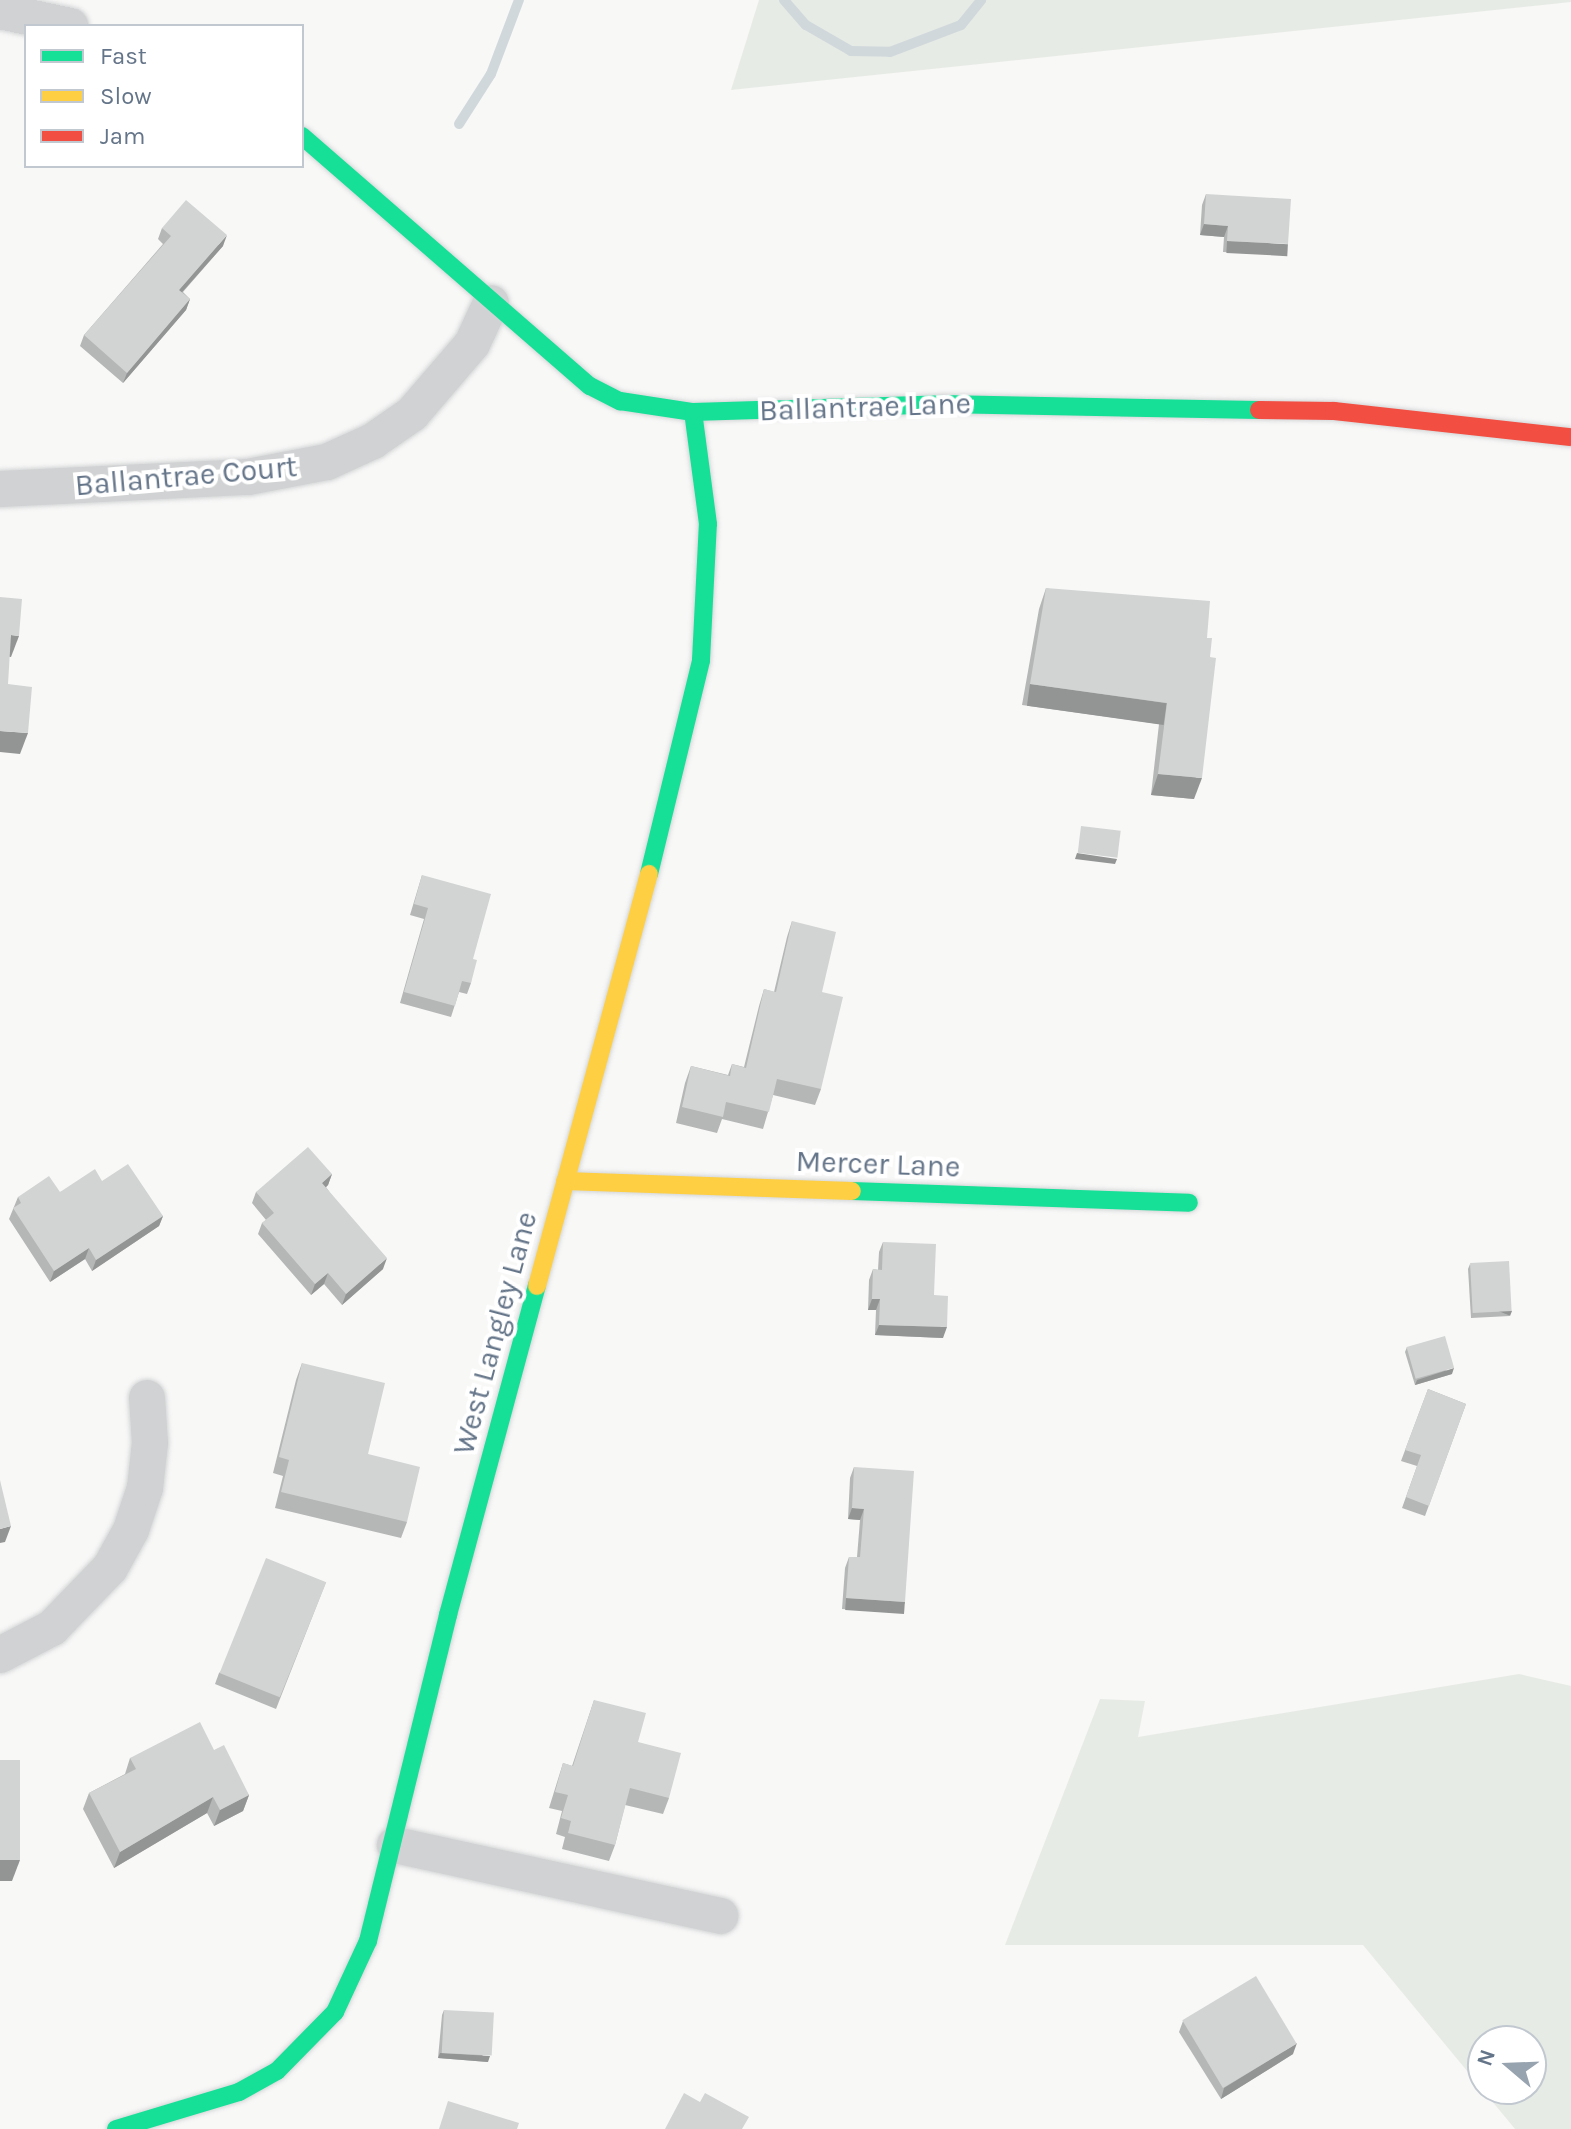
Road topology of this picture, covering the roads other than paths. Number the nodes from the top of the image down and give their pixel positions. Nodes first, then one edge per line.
1 (0, 11) edge
2 (61, 24) edge
3 (304, 138) edge
4 (491, 303) junction
5 (693, 412) junction
6 (1571, 437) edge
7 (0, 489) edge
8 (565, 1181) junction
9 (1189, 1203) dead end
10 (147, 1398) dead end
11 (0, 1655) edge
12 (395, 1845) junction
13 (720, 1916) dead end
14 (116, 2129) edge

1 - 2 street
3 - 4 street, Ballantrae Lane
4 - 5 street, Ballantrae Lane
4 - 7 street, Ballantrae Court
5 - 6 street, Ballantrae Lane
5 - 8 street, West Langley Lane
8 - 9 street, Mercer Lane
8 - 12 street, West Langley Lane
10 - 11 street
12 - 13 street
12 - 14 street, West Langley Lane

